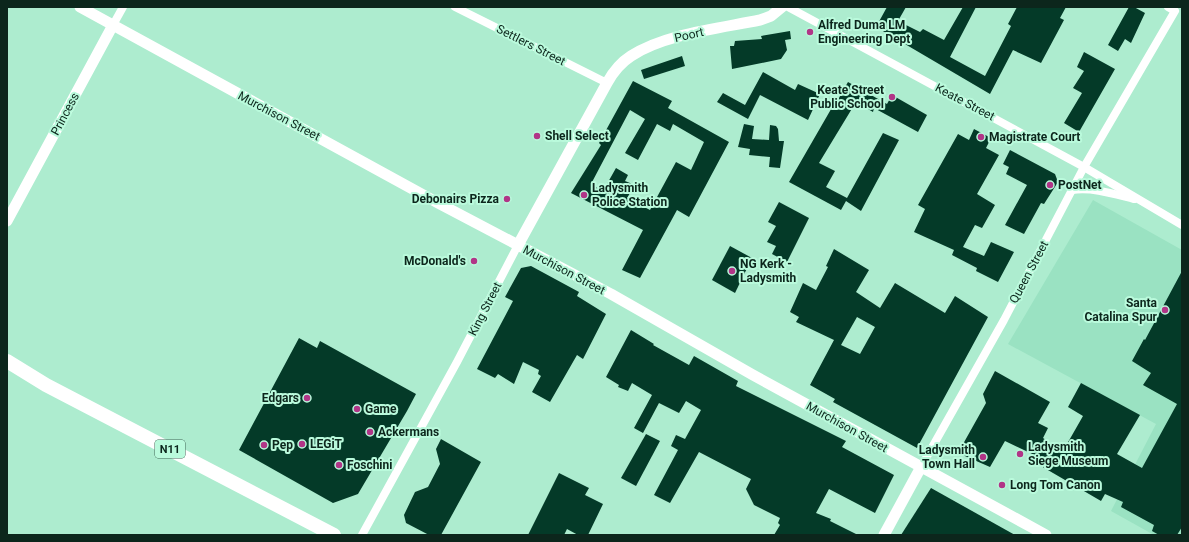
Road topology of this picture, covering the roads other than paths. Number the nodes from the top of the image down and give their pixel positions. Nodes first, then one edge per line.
1 (80, 7) edge
2 (123, 7) edge
3 (455, 7) edge
4 (782, 7) edge
5 (788, 7) edge
6 (1171, 9) edge
7 (113, 25) junction
8 (607, 83) junction
9 (1084, 167) junction
10 (1072, 190) junction
11 (1145, 203) junction
12 (7, 221) edge
13 (1182, 225) edge
14 (518, 245) junction
15 (7, 361) edge
16 (921, 468) junction
17 (334, 535) edge
18 (362, 535) edge
19 (884, 535) edge
20 (1046, 535) edge

1 - 7 street, Murchison Street
2 - 7 street, Princess
3 - 8 street, Settlers Street
4 - 8 street, Poort
5 - 9 street, Keate Street
6 - 9 street, Queen Street
7 - 12 street, Princess
7 - 14 street, Murchison Street
8 - 14 street, King Street
9 - 10 street, Queen Street
9 - 11 street, Keate Street
10 - 11 street
10 - 16 street, Queen Street
11 - 13 street, Keate Street
14 - 16 street, Murchison Street
14 - 18 street, King Street
15 - 17 highway, N11
16 - 19 street, Queen Street
16 - 20 street, Murchison Street

